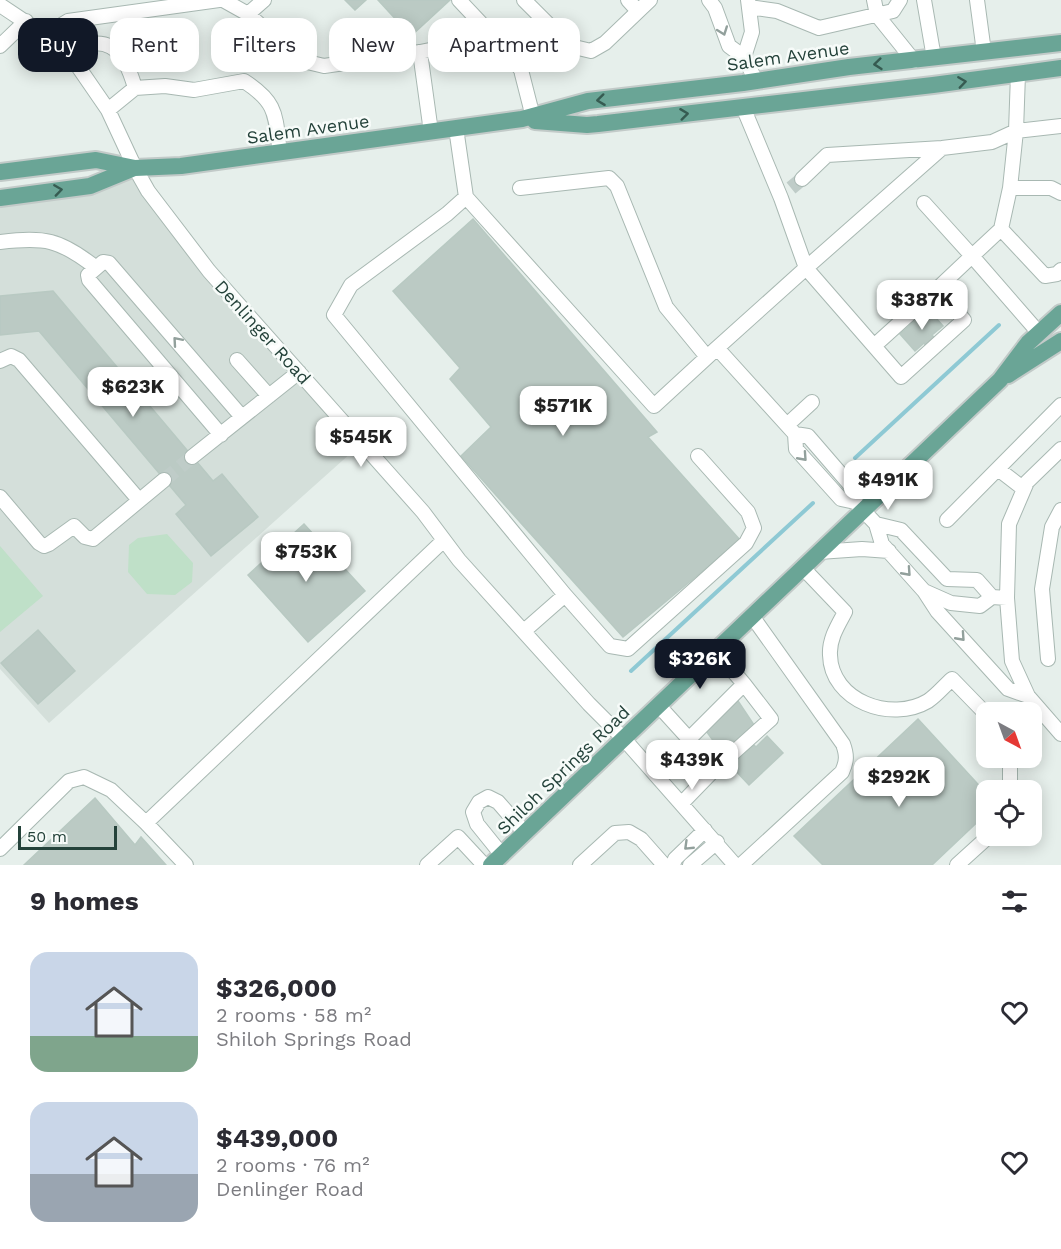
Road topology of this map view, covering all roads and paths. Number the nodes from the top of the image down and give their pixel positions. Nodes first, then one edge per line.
1 (221, 0) edge
2 (264, 0) edge
3 (459, 0) edge
4 (524, 0) edge
5 (628, 0) edge
6 (650, 0) edge
7 (709, 0) edge
8 (900, 0) edge
9 (924, 0) edge
10 (977, 0) edge
11 (748, 3) edge
12 (875, 4) edge
13 (0, 5) edge
14 (638, 11) junction
15 (248, 14) junction
16 (21, 18) edge
17 (88, 18) edge
18 (476, 18) edge
19 (18, 29) edge
20 (1061, 43) edge
21 (98, 44) edge
22 (0, 46) edge
23 (428, 50) edge
24 (420, 52) junction
25 (984, 52) junction
26 (744, 57) junction
27 (934, 58) junction
28 (914, 61) junction
29 (1061, 68) edge
30 (82, 72) edge
31 (521, 72) edge
32 (1018, 74) junction
33 (756, 81) junction
34 (135, 88) junction
35 (743, 107) junction
36 (108, 110) junction
37 (527, 118) junction
38 (598, 124) junction
39 (1061, 126) edge
40 (456, 128) junction
41 (1016, 131) junction
42 (431, 132) junction
43 (942, 148) junction
44 (280, 153) junction
45 (135, 168) junction
46 (0, 172) edge
47 (520, 188) dead end
48 (792, 188) junction
49 (1010, 188) junction
50 (1061, 193) edge
51 (466, 197) junction
52 (0, 198) edge
53 (924, 203) dead end
54 (1001, 229) junction
55 (0, 243) edge
56 (972, 256) junction
57 (95, 267) junction
58 (806, 268) junction
59 (1061, 270) edge
60 (937, 289) junction
61 (1061, 313) edge
62 (1039, 333) junction
63 (1061, 341) edge
64 (874, 346) junction
65 (712, 352) junction
66 (237, 360) dead end
67 (0, 361) edge
68 (299, 372) junction
69 (1000, 380) junction
70 (269, 396) junction
71 (812, 402) dead end
72 (1061, 405) edge
73 (242, 417) junction
74 (791, 430) junction
75 (221, 435) junction
76 (1061, 449) edge
77 (698, 456) dead end
78 (192, 457) tunnel mouth
79 (998, 469) junction
80 (164, 480) tunnel mouth
81 (1024, 489) junction
82 (0, 497) edge
83 (139, 500) junction
84 (859, 506) junction
85 (1061, 510) edge
86 (948, 520) dead end
87 (876, 524) junction
88 (444, 540) junction
89 (889, 551) junction
90 (819, 552) junction
91 (803, 568) junction
92 (924, 591) junction
93 (565, 595) junction
94 (992, 597) junction
95 (1007, 598) junction
96 (752, 616) junction
97 (524, 631) junction
98 (716, 651) junction
99 (1048, 659) dead end
100 (744, 684) junction
101 (1028, 696) junction
102 (976, 704) edge
103 (659, 706) junction
104 (1061, 734) edge
105 (624, 739) junction
106 (688, 739) junction
107 (713, 771) junction
108 (682, 803) junction
109 (146, 823) junction
110 (705, 830) junction
111 (525, 833) junction
112 (717, 843) junction
113 (978, 846) edge
114 (0, 849) edge
115 (496, 860) edge
116 (186, 865) edge
117 (427, 865) edge
118 (484, 865) edge
119 (580, 865) edge
120 (664, 865) edge
121 (673, 865) edge
122 (690, 865) edge
123 (735, 865) edge
124 (741, 865) edge
125 (957, 865) edge

1 - 15 street
1 - 17 street
2 - 15 street
3 - 18 street
4 - 14 street
5 - 14 street
6 - 14 street
7 -> 26 street
8 - 12 street
9 - 27 street
10 - 25 street
11 - 12 street
11 - 26 street
12 - 28 street
13 - 16 street, Denlinger Road
15 - 24 street
19 - 22 street
20 - 25 main road, Salem Avenue
21 - 34 street
23 - 24 street
24 - 42 street
25 - 27 main road, Salem Avenue
26 - 33 street
27 - 28 main road, Salem Avenue
28 -> 33 main road, Salem Avenue
29 - 32 main road, Salem Avenue
30 - 36 street, Denlinger Road
31 - 37 street
35 -> 32 main road, Salem Avenue
32 - 41 street
33 -> 37 main road, Salem Avenue
33 - 38 main road
34 - 36 street
34 - 44 street
38 -> 35 main road, Salem Avenue
35 - 48 street
36 - 45 street, Denlinger Road
37 - 38 main road, Salem Avenue
37 - 40 main road, Salem Avenue
39 - 41 street
40 - 42 main road, Salem Avenue
40 - 51 street
41 - 43 street
41 - 49 street
42 - 44 main road, Salem Avenue
43 - 48 street
43 - 58 street
44 - 45 main road, Salem Avenue
45 - 46 main road, Salem Avenue
52 -> 45 main road, Salem Avenue
45 - 68 street, Denlinger Road
47 - 65 street
48 - 58 street
49 - 50 street
49 - 54 street
51 - 65 street
51 - 93 street
53 - 56 street
54 - 56 street
54 - 59 street
55 - 57 street
56 - 60 street
56 - 62 street
73 -> 57 street
57 - 75 street
58 - 64 street
58 - 65 street
60 - 64 street
60 - 64 street
61 - 62 main road, Shiloh Springs Road
62 - 69 main road, Shiloh Springs Road
63 - 69 main road, Shiloh Springs Road
65 - 74 street
66 - 70 street
67 - 83 street
68 - 70 street
68 - 88 street, Denlinger Road
69 - 84 main road, Shiloh Springs Road
70 - 73 street
71 - 74 street
72 - 79 street
73 - 75 street
74 - 84 street
75 - 78 street
76 - 81 street
77 - 93 street
79 - 81 street
79 - 86 street
80 - 83 street
81 - 95 street
82 - 83 street
84 - 87 street
84 - 90 main road, Shiloh Springs Road
85 - 99 street
87 - 89 street
87 - 94 street
88 - 97 street, Denlinger Road
88 - 109 street
89 - 90 street
89 -> 92 street
90 - 91 main road, Shiloh Springs Road
91 - 96 main road, Shiloh Springs Road
91 - 102 street
92 - 94 street
92 -> 101 street
93 - 97 street
94 - 95 street
95 - 101 street
96 - 98 main road, Shiloh Springs Road
96 - 124 street
97 - 105 street, Denlinger Road
98 - 100 street
98 - 103 main road, Shiloh Springs Road
100 - 106 street
100 - 107 street
101 - 104 street
103 - 105 main road, Shiloh Springs Road
103 - 106 street
105 - 108 street, Denlinger Road
105 - 111 main road, Shiloh Springs Road
106 - 107 street
107 - 108 street
108 - 110 street, Denlinger Road
109 - 114 street
109 - 116 street
110 - 112 street, Denlinger Road
110 -> 121 street
111 - 115 main road, Shiloh Springs Road
111 - 115 street
112 - 122 street
112 - 123 street, Denlinger Road
113 - 125 street
117 - 118 street
119 - 120 street

